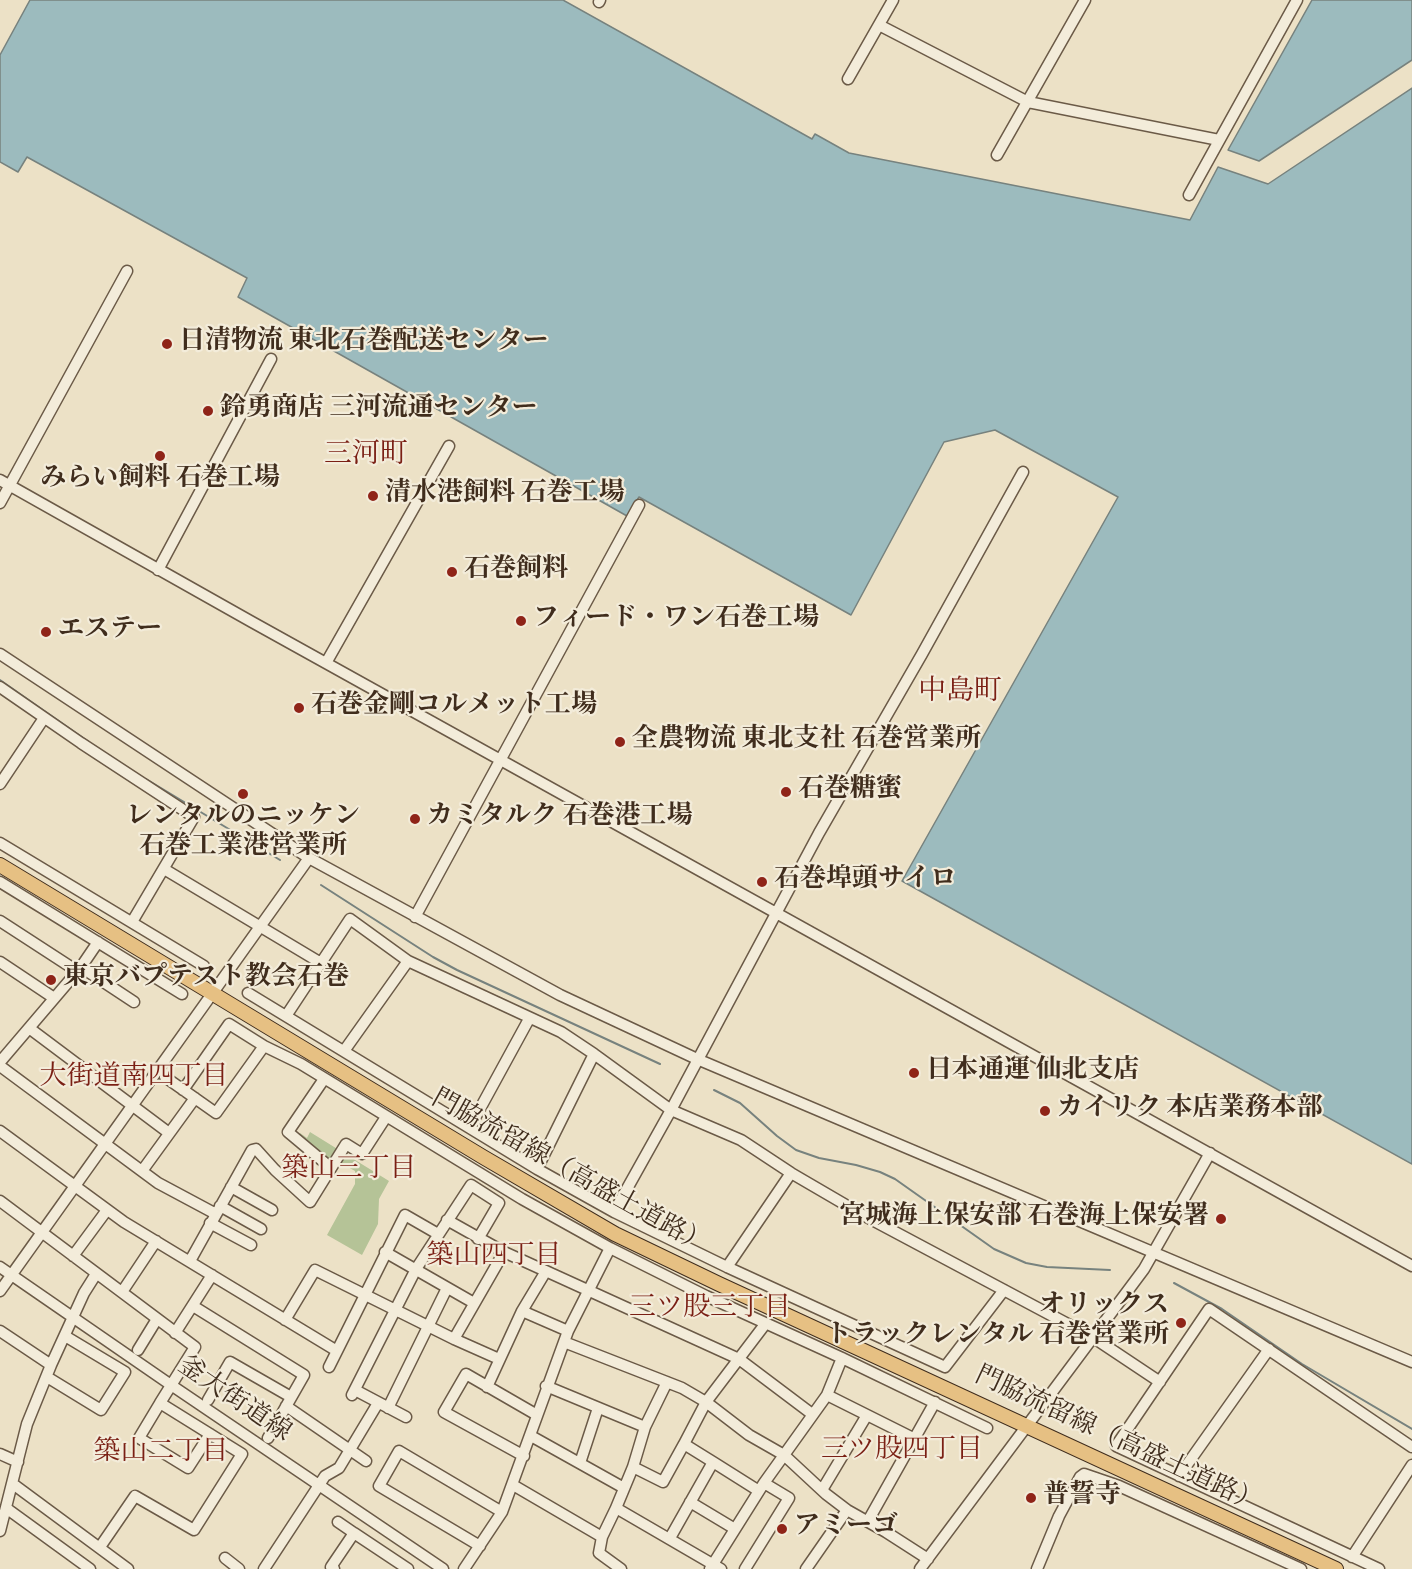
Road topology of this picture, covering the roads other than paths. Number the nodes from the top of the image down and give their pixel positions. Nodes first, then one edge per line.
1 (893, 0) edge
2 (1084, 0) edge
3 (1297, 0) edge
4 (879, 25) junction
5 (848, 79) dead end
6 (1028, 102) junction
7 (1219, 140) junction
8 (997, 155) dead end
9 (1189, 195) dead end
10 (127, 271) dead end
11 (271, 359) dead end
12 (449, 446) dead end
13 (1023, 472) dead end
14 (5, 482) edge
15 (0, 503) edge
16 (639, 505) dead end
17 (158, 570) junction
18 (0, 654) edge
19 (326, 663) junction
20 (0, 687) edge
21 (44, 718) junction
22 (501, 760) junction
23 (0, 784) edge
24 (0, 843) edge
25 (309, 858) junction
26 (0, 865) edge
27 (164, 869) junction
28 (0, 882) edge
29 (777, 913) junction
30 (415, 918) junction
31 (0, 921) edge
32 (132, 922) junction
33 (260, 927) junction
34 (98, 942) junction
35 (408, 961) junction
36 (0, 962) edge
37 (321, 963) junction
38 (204, 966) dead end
39 (79, 969) junction
40 (214, 993) junction
41 (248, 993) dead end
42 (182, 994) dead end
43 (54, 998) junction
44 (134, 1002) dead end
45 (286, 1016) junction
46 (529, 1019) junction
47 (29, 1028) junction
48 (264, 1046) junction
49 (5, 1048) edge
50 (344, 1051) junction
51 (594, 1054) junction
52 (697, 1059) junction
53 (0, 1064) edge
54 (165, 1077) dead end
55 (324, 1079) junction
56 (183, 1090) junction
57 (195, 1098) junction
58 (133, 1106) junction
59 (671, 1110) junction
60 (386, 1117) junction
61 (470, 1126) junction
62 (0, 1131) edge
63 (169, 1133) junction
64 (105, 1144) junction
65 (1210, 1153) junction
66 (331, 1168) junction
67 (537, 1168) junction
68 (142, 1171) junction
69 (791, 1173) junction
70 (75, 1186) junction
71 (231, 1187) junction
72 (0, 1201) edge
73 (108, 1210) junction
74 (272, 1210) dead end
75 (614, 1212) junction
76 (215, 1214) junction
77 (447, 1220) junction
78 (261, 1229) dead end
79 (42, 1232) junction
80 (438, 1234) junction
81 (478, 1239) junction
82 (156, 1241) junction
83 (251, 1245) dead end
84 (610, 1248) junction
85 (385, 1252) junction
86 (504, 1252) junction
87 (1155, 1252) junction
88 (73, 1256) junction
89 (190, 1261) junction
90 (1412, 1266) edge
91 (0, 1267) edge
92 (727, 1267) junction
93 (416, 1269) junction
94 (546, 1271) junction
95 (96, 1274) junction
96 (11, 1275) junction
97 (212, 1275) junction
98 (447, 1288) junction
99 (588, 1290) junction
100 (1004, 1290) junction
101 (0, 1291) edge
102 (122, 1292) junction
103 (365, 1294) junction
104 (474, 1303) junction
105 (193, 1306) junction
106 (396, 1309) junction
107 (522, 1311) junction
108 (73, 1318) junction
109 (157, 1319) junction
110 (285, 1320) junction
111 (766, 1323) junction
112 (429, 1325) junction
113 (0, 1331) edge
114 (568, 1331) junction
115 (175, 1333) junction
116 (65, 1336) junction
117 (1094, 1338) junction
118 (454, 1339) junction
119 (564, 1342) junction
120 (1269, 1349) junction
121 (138, 1350) dead end
122 (337, 1351) junction
123 (842, 1358) junction
124 (499, 1359) junction
125 (739, 1359) junction
126 (1412, 1362) edge
127 (51, 1365) junction
128 (329, 1367) dead end
129 (47, 1377) junction
130 (667, 1382) junction
131 (1160, 1382) junction
132 (171, 1386) junction
133 (546, 1386) junction
134 (487, 1387) junction
135 (827, 1395) junction
136 (208, 1400) dead end
137 (288, 1402) junction
138 (706, 1402) junction
139 (935, 1402) junction
140 (160, 1403) junction
141 (383, 1406) junction
142 (598, 1408) junction
143 (812, 1414) junction
144 (537, 1415) junction
145 (867, 1415) junction
146 (406, 1417) dead end
147 (1026, 1426) junction
148 (645, 1427) junction
149 (987, 1428) dead end
150 (210, 1434) junction
151 (531, 1436) junction
152 (268, 1438) dead end
153 (915, 1439) junction
154 (684, 1444) junction
155 (1412, 1447) edge
156 (350, 1450) junction
157 (0, 1454) edge
158 (784, 1455) junction
159 (524, 1456) junction
160 (366, 1461) dead end
161 (18, 1462) junction
162 (713, 1462) junction
163 (580, 1464) junction
164 (1412, 1465) edge
165 (633, 1467) junction
166 (1179, 1476) junction
167 (13, 1484) junction
168 (319, 1485) junction
169 (513, 1485) junction
170 (762, 1487) junction
171 (624, 1488) junction
172 (822, 1490) junction
173 (690, 1502) junction
174 (6, 1508) junction
175 (616, 1508) junction
176 (847, 1510) junction
177 (502, 1512) junction
178 (868, 1521) junction
179 (338, 1522) dead end
180 (735, 1529) junction
181 (0, 1531) edge
182 (354, 1533) junction
183 (603, 1537) junction
184 (670, 1538) junction
185 (480, 1546) junction
186 (100, 1547) junction
187 (1352, 1557) junction
188 (225, 1558) dead end
189 (928, 1559) junction
190 (1285, 1566) edge
191 (715, 1567) edge
192 (90, 1569) edge
193 (129, 1569) edge
194 (239, 1569) edge
195 (264, 1569) edge
196 (334, 1569) edge
197 (408, 1569) edge
198 (443, 1569) edge
199 (464, 1569) edge
200 (621, 1569) edge
201 (745, 1569) edge
202 (806, 1569) edge
203 (920, 1569) edge
204 (1037, 1569) edge
205 (1301, 1569) edge
206 (1336, 1569) edge
207 (1378, 1569) edge

1 - 4 street
2 - 6 street
3 - 7 street
4 - 5 street
4 - 6 street
6 - 7 street
6 - 8 street
7 - 9 street
10 - 14 street
11 - 17 street
12 - 19 street
13 - 29 street
14 - 15 street
14 - 17 street
16 - 22 street
17 - 19 street
18 - 25 street
19 - 22 street
20 - 21 street
21 - 23 street
21 - 27 street
22 - 29 street
22 - 30 street
24 - 32 street
25 - 30 street
25 - 33 street
26 - 40 main road, 門脇流留線（高盛土道路）
27 - 32 street
27 - 33 street
28 - 34 street
29 - 52 street
29 - 65 street
30 - 52 street
31 - 39 street
32 - 38 street
33 - 37 street
33 - 40 street
34 - 39 street
34 - 42 street
35 - 37 street
35 - 46 street
35 - 50 street
36 - 43 street
37 - 45 street
39 - 43 street
39 - 44 street
40 - 58 street
40 - 147 main road, 門脇流留線（高盛土道路）
41 - 45 street
43 - 47 street
45 - 50 street
46 - 51 street
46 - 61 street
47 - 49 street
47 - 58 street
48 - 55 street
48 - 56 street
48 - 57 street
49 - 53 street
50 - 61 street
51 - 59 street
51 - 67 street
52 - 59 street
52 - 87 street
53 - 64 street
54 - 56 street
55 - 60 street
55 - 66 street
56 - 57 street
57 - 63 street
58 - 63 street
58 - 64 street
59 - 69 street
59 - 75 street
60 - 66 street
60 - 84 street
61 - 67 street
62 - 70 street
63 - 68 street
64 - 68 street
64 - 70 street
65 - 87 street
65 - 90 street
66 - 71 street
67 - 75 street
68 - 76 street
69 - 92 street
69 - 100 street
70 - 73 street
70 - 79 street
71 - 74 street
71 - 76 street
72 - 79 street
73 - 82 street
73 - 88 street
75 - 92 street
76 - 78 street
76 - 83 street
76 - 89 street
77 - 80 street
77 - 81 street
77 - 81 street
79 - 88 street
79 - 96 street
80 - 85 street
80 - 93 street
81 - 86 street
82 - 89 street
82 - 102 street
84 - 99 street
84 - 111 street
85 - 93 street
85 - 103 street
86 - 94 street
86 - 104 street
87 - 117 street
87 - 126 street
88 - 95 street
89 - 97 street
91 - 96 street, 釜大街道線
92 - 100 street
93 - 98 street
93 - 106 street
94 - 99 street
94 - 107 street
95 - 102 street
95 - 108 street
96 - 101 street
96 - 108 street, 釜大街道線
97 - 105 street
97 - 110 street
98 - 104 street
98 - 112 street
99 - 114 street
99 - 125 street
100 - 117 street
102 - 109 street
103 - 106 street
103 - 110 street
103 - 122 street
104 - 118 street
105 - 115 street
105 - 137 street
106 - 112 street
106 - 141 street
107 - 114 street
107 - 124 street
108 - 116 street
108 - 132 street, 釜大街道線
109 - 115 street
109 - 121 street
110 - 122 street
111 - 123 street
111 - 125 street
112 - 118 street
112 - 141 street
113 - 127 street
114 - 119 street
115 - 132 street
116 - 127 street
116 - 129 street
117 - 131 street
117 - 147 street
118 - 124 street
119 - 130 street
119 - 133 street
120 - 131 street
120 - 155 street
120 - 166 street
122 - 128 street
123 - 135 street
123 - 139 street
124 - 134 street
125 - 138 street
125 - 143 street
127 - 129 street
129 - 161 street
130 - 138 street
130 - 148 street
131 - 166 street
132 - 140 street
132 - 168 street, 釜大街道線
133 - 142 street
133 - 144 street
134 - 144 street
134 - 159 street
135 - 143 street
135 - 145 street
136 - 137 street
137 - 152 street
137 - 156 street
138 - 154 street
138 - 158 street
139 - 149 street
139 - 153 street
140 - 150 street
140 - 150 street
141 - 146 street
141 - 156 street
142 - 148 street
142 - 163 street
143 - 158 street
144 - 151 street
145 - 153 street
145 - 172 street
147 - 189 street
147 - 206 main road, 門脇流留線（高盛土道路）
148 - 165 street
150 - 186 street
151 - 159 street
151 - 163 street
153 - 178 street
154 - 162 street
154 - 165 street
156 - 160 street
156 - 168 street
157 - 161 street
158 - 170 street
158 - 172 street
159 - 169 street
161 - 167 street
162 - 170 street
162 - 173 street
163 - 171 street
164 - 187 street
165 - 171 street
166 - 187 street
167 - 174 street
167 - 186 street
168 - 195 street
168 - 198 street, 釜大街道線
169 - 177 street
169 - 183 street
170 - 180 street
170 - 201 street
171 - 175 street
172 - 176 street
173 - 180 street
173 - 184 street
174 - 181 street
174 - 192 street
175 - 183 street
175 - 184 street
176 - 178 street
176 - 202 street
177 - 185 street
177 - 185 street
178 - 189 street
179 - 182 street
180 - 191 street
182 - 196 street
182 - 197 street
183 - 200 street
184 - 191 street
185 - 199 street
186 - 193 street
187 - 207 street
188 - 194 street
189 - 203 street
190 - 204 street
190 - 205 street

